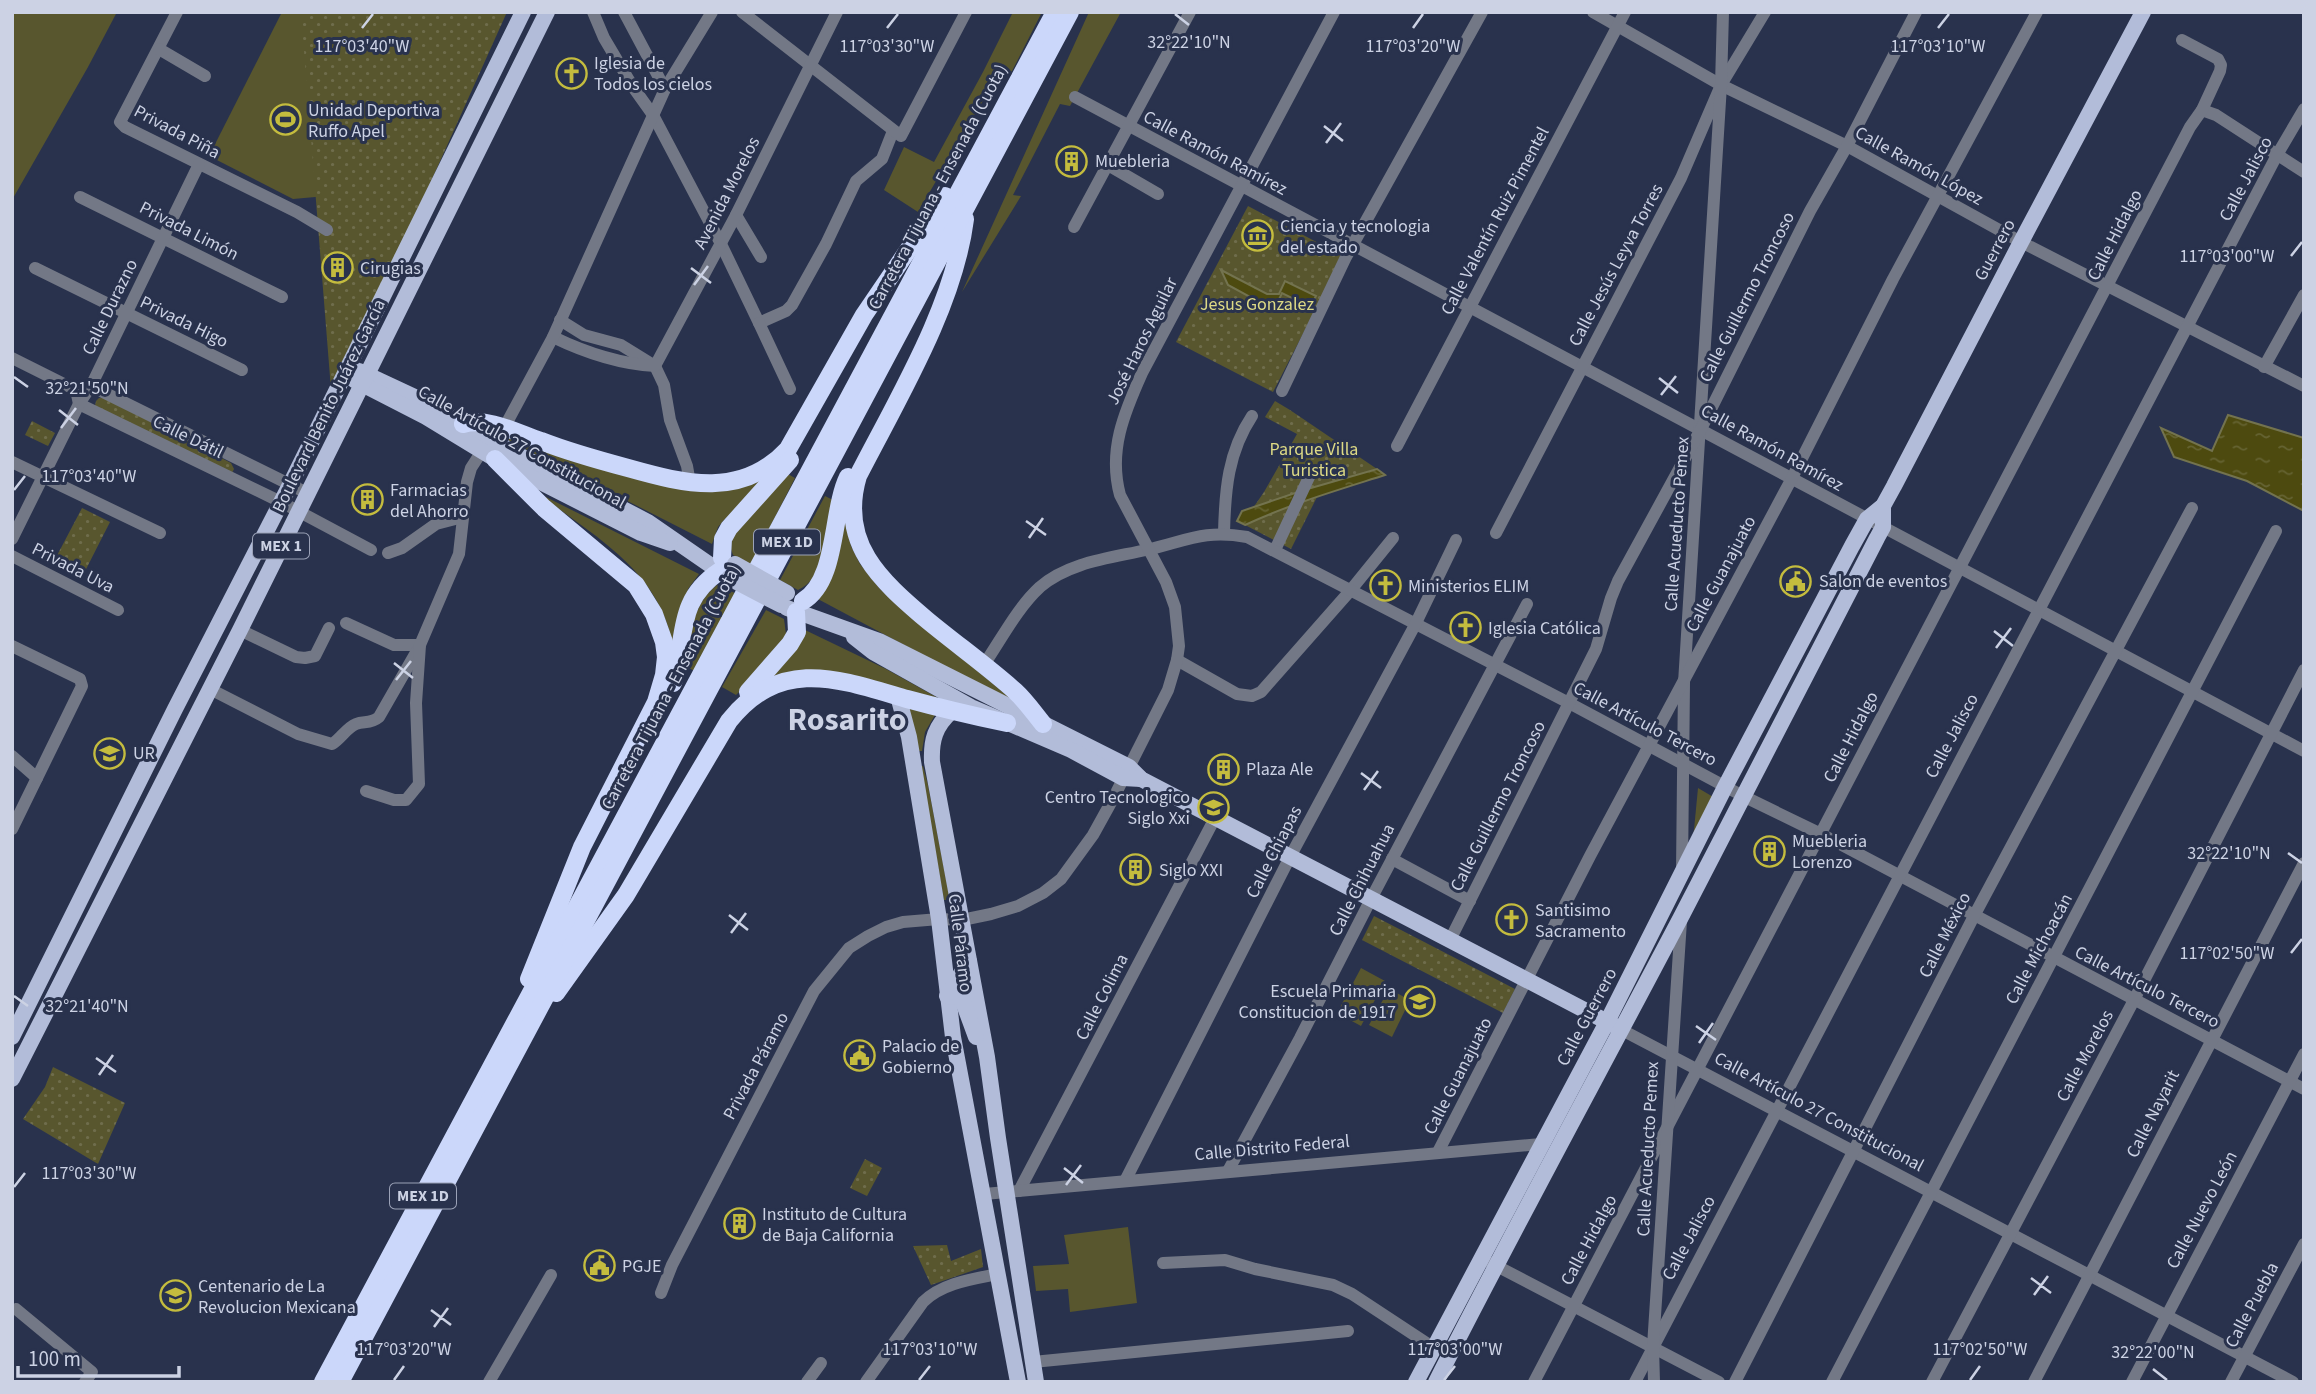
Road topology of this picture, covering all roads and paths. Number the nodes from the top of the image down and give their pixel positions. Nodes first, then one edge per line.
1 (177, 12) edge
2 (547, 12) edge
3 (593, 12) edge
4 (624, 12) edge
5 (712, 12) edge
6 (742, 12) edge
7 (837, 12) edge
8 (966, 12) edge
9 (1055, 12) edge
10 (1070, 12) edge
11 (1190, 12) edge
12 (1334, 12) edge
13 (1482, 12) edge
14 (1593, 12) edge
15 (1625, 12) edge
16 (1723, 12) edge
17 (1765, 12) edge
18 (1916, 12) edge
19 (2037, 12) edge
20 (2143, 12) edge
21 (520, 18) edge
22 (1618, 26) junction
23 (2182, 40) dead end
24 (159, 49) junction
25 (810, 66) junction
26 (519, 67) junction
27 (205, 76) dead end
28 (1721, 85) junction
29 (665, 89) junction
30 (1075, 97) dead end
31 (2304, 108) edge
32 (2202, 110) junction
33 (653, 116) junction
34 (1129, 127) junction
35 (897, 134) junction
36 (1847, 146) junction
37 (2277, 155) junction
38 (199, 164) junction
39 (1108, 165) junction
40 (969, 170) junction
41 (2304, 172) edge
42 (1241, 188) junction
43 (1158, 194) dead end
44 (80, 197) dead end
45 (1938, 197) junction
46 (967, 206) junction
47 (736, 215) junction
48 (1074, 227) dead end
49 (327, 230) dead end
50 (163, 238) junction
51 (2021, 242) junction
52 (722, 244) junction
53 (1353, 246) junction
54 (761, 257) dead end
55 (35, 268) dead end
56 (890, 276) junction
57 (953, 276) junction
58 (2108, 286) junction
59 (2304, 295) edge
60 (282, 297) dead end
61 (1470, 307) junction
62 (126, 313) junction
63 (560, 320) junction
64 (759, 323) junction
65 (2188, 328) junction
66 (553, 337) junction
67 (12, 358) edge
68 (655, 366) junction
69 (1582, 367) junction
70 (2264, 367) junction
71 (242, 370) dead end
72 (345, 371) junction
73 (365, 379) junction
74 (91, 386) junction
75 (2304, 386) edge
76 (790, 389) dead end
77 (76, 390) junction
78 (1282, 391) dead end
79 (79, 404) junction
80 (1252, 416) dead end
81 (463, 424) junction
82 (504, 428) junction
83 (1700, 429) junction
84 (1396, 446) dead end
85 (488, 455) junction
86 (242, 460) junction
87 (12, 462) edge
88 (1310, 475) dead end
89 (43, 478) junction
90 (232, 478) junction
91 (1791, 480) junction
92 (690, 483) junction
93 (290, 485) junction
94 (307, 493) junction
95 (281, 502) junction
96 (1884, 506) junction
97 (2192, 508) dead end
98 (298, 511) junction
99 (463, 517) junction
100 (1867, 519) junction
101 (1883, 527) junction
102 (2276, 531) dead end
103 (160, 533) dead end
104 (1224, 533) junction
105 (1496, 533) dead end
106 (1393, 538) dead end
107 (12, 539) edge
108 (1456, 540) dead end
109 (685, 548) junction
110 (371, 550) dead end
111 (1148, 550) junction
112 (1275, 550) junction
113 (387, 553) dead end
114 (12, 556) edge
115 (726, 568) junction
116 (1959, 569) junction
117 (1350, 591) junction
118 (792, 603) junction
119 (1527, 604) dead end
120 (118, 610) dead end
121 (2038, 610) junction
122 (346, 623) dead end
123 (1415, 625) junction
124 (329, 628) dead end
125 (844, 629) junction
126 (240, 630) junction
127 (420, 645) junction
128 (12, 646) edge
129 (2116, 650) junction
130 (1177, 660) junction
131 (983, 666) junction
132 (1494, 666) junction
133 (2304, 670) edge
134 (1684, 683) junction
135 (210, 689) junction
136 (2193, 691) junction
137 (898, 696) junction
138 (1570, 703) junction
139 (952, 711) junction
140 (1007, 723) junction
141 (1042, 724) junction
142 (2270, 733) junction
143 (1649, 746) junction
144 (2304, 751) edge
145 (12, 756) edge
146 (1684, 764) junction
147 (1126, 772) junction
148 (37, 778) junction
149 (1726, 787) junction
150 (366, 791) dead end
151 (1743, 796) junction
152 (1215, 818) junction
153 (12, 829) edge
154 (1821, 834) junction
155 (1290, 857) junction
156 (1392, 859) junction
157 (2304, 863) edge
158 (1682, 871) junction
159 (1898, 876) junction
160 (564, 892) junction
161 (626, 895) junction
162 (1371, 899) junction
163 (1470, 901) junction
164 (1974, 916) junction
165 (1681, 918) junction
166 (939, 919) junction
167 (962, 920) junction
168 (1450, 940) junction
169 (2053, 958) junction
170 (969, 961) junction
171 (1527, 980) junction
172 (947, 996) junction
173 (2134, 1000) junction
174 (528, 1012) junction
175 (1614, 1026) junction
176 (12, 1037) edge
177 (2211, 1040) junction
178 (2304, 1054) edge
179 (1671, 1056) junction
180 (988, 1057) junction
181 (1699, 1070) junction
182 (12, 1079) edge
183 (2289, 1082) junction
184 (2304, 1089) edge
185 (1777, 1111) junction
186 (1668, 1129) junction
187 (1541, 1144) junction
188 (1853, 1151) junction
189 (1438, 1153) junction
190 (1228, 1171) junction
191 (1125, 1181) junction
192 (1013, 1192) junction
193 (1931, 1192) junction
194 (984, 1194) junction
195 (2011, 1234) junction
196 (2304, 1244) edge
197 (1488, 1261) junction
198 (1163, 1263) dead end
199 (998, 1273) junction
200 (551, 1275) dead end
201 (2090, 1275) junction
202 (661, 1293) dead end
203 (1574, 1306) junction
204 (16, 1309) dead end
205 (2166, 1315) junction
206 (1348, 1331) dead end
207 (1653, 1346) junction
208 (1434, 1348) junction
209 (2245, 1356) junction
210 (1033, 1362) junction
211 (821, 1363) dead end
212 (88, 1377) edge
213 (494, 1381) edge
214 (323, 1382) edge
215 (340, 1382) edge
216 (807, 1382) edge
217 (866, 1382) edge
218 (1018, 1382) edge
219 (1036, 1382) edge
220 (1416, 1382) edge
221 (1436, 1382) edge
222 (1534, 1382) edge
223 (1635, 1382) edge
224 (1654, 1382) edge
225 (1719, 1382) edge
226 (1735, 1382) edge
227 (1832, 1382) edge
228 (1932, 1382) edge
229 (2034, 1382) edge
230 (2132, 1382) edge
231 (2231, 1382) edge
232 (2293, 1382) edge

1 - 24 street, Privada Piña
2 - 26 main road, Boulevard Benito Juárez García / MEX 1
3 - 33 street
4 - 29 street
5 - 29 street
6 - 25 street
7 - 25 street, Avenida Morelos
8 - 35 street
9 - 40 highway, Carretera Tijuana - Ensenada (Cuota) / MEX 1D
10 - 46 highway, Carretera Tijuana - Ensenada (Cuota) / MEX 1D
11 - 34 street
12 - 42 street, José Haros Aguilar
13 - 53 street
14 - 22 street, Calle Ramón López
15 - 22 street, Calle Valentín Ruiz Pimentel
16 - 28 street, Calle Acueducto Pemex
17 - 28 street, Calle Jesús Leyva Torres
18 - 36 street, Calle Guillermo Troncoso
19 - 45 street, Calle Guanajuato
20 - 51 main road, Guerrero
21 - 26 main road
21 - 72 main road, Boulevard Benito Juárez García / MEX 1
22 - 28 street, Calle Ramón López
22 - 61 street, Calle Valentín Ruiz Pimentel
23 - 32 street, Calle Hidalgo
24 - 27 street
24 - 38 street, Privada Piña
25 - 35 street
25 - 47 street, Avenida Morelos
26 - 73 main road, Boulevard Benito Juárez García / MEX 1
28 - 36 street, Calle Ramón López
28 - 69 street, Calle Jesús Leyva Torres
28 - 83 street, Calle Acueducto Pemex
29 - 33 street
30 - 34 street, Calle Ramón Ramírez
31 - 37 street, Calle Jalisco
32 - 37 street
32 - 58 street, Calle Hidalgo
33 - 52 street
33 - 63 street
34 - 39 street
34 - 42 street, Calle Ramón Ramírez
35 - 64 street
36 - 45 street, Calle Ramón López
36 - 83 street, Calle Guillermo Troncoso
37 - 41 street
37 - 65 street, Calle Jalisco
38 - 49 street, Privada Piña
38 - 50 street, Calle Durazno
39 - 43 street
39 - 48 street
40 - 56 highway
40 - 174 highway, Carretera Tijuana - Ensenada (Cuota) / MEX 1D
42 - 53 street, Calle Ramón Ramírez
42 - 111 street, José Haros Aguilar
44 - 50 street, Privada Limón
45 - 51 street, Calle Ramón López
45 - 91 street, Calle Guanajuato
46 - 57 highway
46 - 174 highway, Carretera Tijuana - Ensenada (Cuota) / MEX 1D
47 - 52 street, Avenida Morelos
47 - 54 street
50 - 60 street, Privada Limón
50 - 62 street, Calle Durazno
51 - 58 street, Calle Ramón López
51 - 96 main road, Guerrero
52 - 64 street
52 - 68 street, Avenida Morelos
53 - 61 street, Calle Ramón Ramírez
53 - 78 street
55 - 62 street, Privada Higo
56 - 92 highway
56 - 115 highway
57 - 118 highway
57 - 131 highway
58 - 65 street, Calle Ramón López
58 - 116 street, Calle Hidalgo
59 - 70 street
61 - 69 street, Calle Ramón Ramírez
61 - 84 street, Calle Valentín Ruiz Pimentel
62 - 71 street, Privada Higo
62 - 74 street, Calle Durazno
63 - 66 street
63 - 68 street
64 - 76 street
65 - 70 street, Calle Ramón López
65 - 121 street, Calle Jalisco
66 - 68 street
66 - 82 street
67 - 77 street
68 - 92 street
69 - 83 street, Calle Ramón Ramírez
69 - 105 street, Calle Jesús Leyva Torres
70 - 75 street, Calle Ramón López
72 - 73 main road, Calle Artículo 27 Constitucional
72 - 93 main road, Boulevard Benito Juárez García / MEX 1
73 - 81 main road, Calle Artículo 27 Constitucional
73 - 85 main road, Calle Artículo 27 Constitucional
73 - 94 main road, Boulevard Benito Juárez García / MEX 1
74 - 77 street
74 - 79 street, Calle Durazno
74 - 86 street, Calle Dátil
77 - 79 street
79 - 89 street, Calle Durazno
79 - 90 street, Calle Dátil
80 - 104 street
81 - 82 highway
81 - 109 main road, Calle Artículo 27 Constitucional
82 - 92 highway
83 - 91 street, Calle Ramón Ramírez
83 - 134 street, Calle Acueducto Pemex
83 - 138 street, Calle Guillermo Troncoso
85 - 99 street
85 - 109 main road, Calle Artículo 27 Constitucional
85 - 160 highway
86 - 90 street
86 - 93 street, Calle Dátil
87 - 89 street
88 - 112 street
89 - 103 street
89 - 107 street, Calle Durazno
90 - 95 street, Calle Dátil
91 - 100 street, Calle Ramón Ramírez
91 - 134 street, Calle Guanajuato
93 - 94 street, Calle Dátil
93 - 95 main road, Boulevard Benito Juárez García / MEX 1
94 - 98 main road, Boulevard Benito Juárez García / MEX 1
95 - 98 street, Calle Dátil
95 - 176 main road, Boulevard Benito Juárez García / MEX 1
96 - 100 main road, Guerrero
96 - 101 main road, Guerrero
97 - 129 street, Calle México
98 - 110 street, Calle Dátil
98 - 126 main road, Boulevard Benito Juárez García / MEX 1
99 - 113 street
99 - 127 street
100 - 101 street, Calle Ramón Ramírez
100 - 149 main road, Calle Guerrero
101 - 116 street, Calle Ramón Ramírez
101 - 151 main road, Calle Guerrero
102 - 136 street, Calle Michoacán
104 - 111 street, Calle Artículo Tercero
104 - 112 street, Calle Artículo Tercero
106 - 117 street
108 - 123 street, Calle Chiapas
109 - 115 main road, Calle Artículo 27 Constitucional
111 - 130 street, José Haros Aguilar
111 - 131 street, Calle Artículo Tercero
112 - 117 street, Calle Artículo Tercero
114 - 120 street, Privada Uva
115 - 118 main road, Calle Artículo 27 Constitucional, bridge
115 - 160 highway
116 - 121 street, Calle Ramón Ramírez
116 - 154 street, Calle Hidalgo
117 - 123 street, Calle Artículo Tercero
117 - 130 street
118 - 125 main road, Calle Artículo 27 Constitucional
118 - 161 highway
119 - 132 street, Calle Chihuahua
121 - 129 street, Calle Ramón Ramírez
121 - 159 street, Calle Jalisco
122 - 127 street
123 - 132 street, Calle Artículo Tercero
123 - 155 street, Calle Chiapas
124 - 126 street
125 - 140 main road, Calle Artículo 27 Constitucional
125 - 141 main road, Calle Artículo 27 Constitucional
126 - 135 main road, Boulevard Benito Juárez García / MEX 1
127 - 135 street
127 - 150 street
128 - 148 street
129 - 136 street, Calle Ramón Ramírez
129 - 164 street, Calle México
130 - 147 street, José Haros Aguilar
131 - 141 highway
132 - 138 street, Calle Artículo Tercero
132 - 156 street, Calle Chihuahua
133 - 142 street, Calle Morelos
134 - 143 street, Calle Guanajuato
134 - 146 street, Calle Acueducto Pemex
135 - 182 main road, Boulevard Benito Juárez García / MEX 1
136 - 142 street, Calle Ramón Ramírez
136 - 169 street, Calle Michoacán
137 - 139 highway
137 - 161 highway
137 - 166 main road, Calle Páramo
138 - 143 street, Calle Artículo Tercero
138 - 163 street, Calle Guillermo Troncoso
139 - 140 highway
139 - 167 main road, Calle Páramo
140 - 147 main road, Calle Artículo 27 Constitucional
141 - 147 main road, Calle Artículo 27 Constitucional
142 - 144 street, Calle Ramón Ramírez
142 - 173 street, Calle Morelos
143 - 146 street, Calle Artículo Tercero
143 - 171 street, Calle Guanajuato
145 - 148 street
146 - 149 street, Calle Artículo Tercero
146 - 158 street, Calle Acueducto Pemex
147 - 152 main road, Calle Artículo 27 Constitucional
147 - 167 street, José Haros Aguilar
148 - 153 street
149 - 151 street, Calle Artículo Tercero
149 - 158 main road, Calle Guerrero
151 - 154 street, Calle Artículo Tercero
151 - 165 main road, Calle Guerrero
152 - 155 main road, Calle Artículo 27 Constitucional
152 - 192 street, Calle Colima
154 - 159 street, Calle Artículo Tercero
154 - 181 street, Calle Hidalgo
155 - 162 main road, Calle Artículo 27 Constitucional
155 - 191 street, Calle Chiapas
156 - 162 street, Calle Chihuahua
156 - 163 street
157 - 177 street, Calle Nayarit
158 - 175 main road, Calle Guerrero
159 - 164 street, Calle Artículo Tercero
159 - 185 street, Calle Jalisco
160 - 174 highway
161 - 174 highway
162 - 168 main road, Calle Artículo 27 Constitucional
162 - 190 street, Calle Chihuahua
163 - 168 street, Calle Guillermo Troncoso
164 - 169 street, Calle Artículo Tercero
164 - 188 street, Calle México
165 - 175 main road, Calle Guerrero
165 - 179 street, Calle Acueducto Pemex
166 - 167 street, José Haros Aguilar
166 - 172 main road, Calle Páramo
166 - 202 street, Privada Páramo
167 - 170 main road, Calle Páramo
168 - 171 main road, Calle Artículo 27 Constitucional
169 - 173 street, Calle Artículo Tercero
169 - 193 street, Calle Michoacán
170 - 172 main road
170 - 180 main road, Calle Páramo
171 - 175 main road, Calle Artículo 27 Constitucional
171 - 189 street, Calle Guanajuato
172 - 180 main road
172 - 194 main road, Calle Páramo
173 - 177 street, Calle Artículo Tercero
173 - 195 street, Calle Morelos
174 - 214 highway, Carretera Tijuana - Ensenada (Cuota) / MEX 1D
174 - 215 highway, Carretera Tijuana - Ensenada (Cuota) / MEX 1D
175 - 179 street, Calle Artículo 27 Constitucional
175 - 187 main road, Calle Guerrero
175 - 197 main road, Calle Guerrero
177 - 183 street, Calle Artículo Tercero
177 - 201 street, Calle Nayarit
178 - 183 street, Calle Nuevo León
179 - 181 street, Calle Artículo 27 Constitucional
179 - 186 street, Calle Acueducto Pemex
180 - 192 main road, Calle Páramo
181 - 185 street, Calle Artículo 27 Constitucional
181 - 186 street, Calle Hidalgo
183 - 184 street, Calle Artículo Tercero
183 - 205 street, Calle Nuevo León
185 - 188 street, Calle Artículo 27 Constitucional
185 - 207 street, Calle Jalisco
186 - 203 street, Calle Hidalgo
186 - 207 street, Calle Acueducto Pemex
187 - 189 street, Calle Distrito Federal
187 - 197 main road, Calle Guerrero
188 - 193 street, Calle Artículo 27 Constitucional
188 - 226 street, Calle México
189 - 190 street, Calle Distrito Federal
190 - 191 street, Calle Distrito Federal
191 - 192 street, Calle Distrito Federal
192 - 194 street, Calle Distrito Federal
192 - 210 main road
193 - 195 street, Calle Artículo 27 Constitucional
193 - 227 street, Calle Michoacán
194 - 199 main road
195 - 201 street, Calle Artículo 27 Constitucional
195 - 228 street, Calle Morelos
196 - 209 street, Calle Puebla
197 - 203 street
197 - 208 main road, Calle Guerrero
197 - 221 main road, Calle Guerrero
198 - 208 street
199 - 217 street
199 - 218 main road
200 - 213 street
201 - 205 street, Calle Artículo 27 Constitucional
201 - 229 street, Calle Nayarit
203 - 207 street
203 - 222 street, Calle Hidalgo
204 - 212 street
205 - 209 street, Calle Artículo 27 Constitucional
205 - 230 street, Calle Nuevo León
206 - 210 street
207 - 223 street, Calle Jalisco
207 - 224 street, Calle Acueducto Pemex
207 - 225 street
208 - 220 main road, Calle Guerrero
209 - 231 street, Calle Puebla
209 - 232 street, Calle Artículo 27 Constitucional
210 - 219 main road
211 - 216 street

